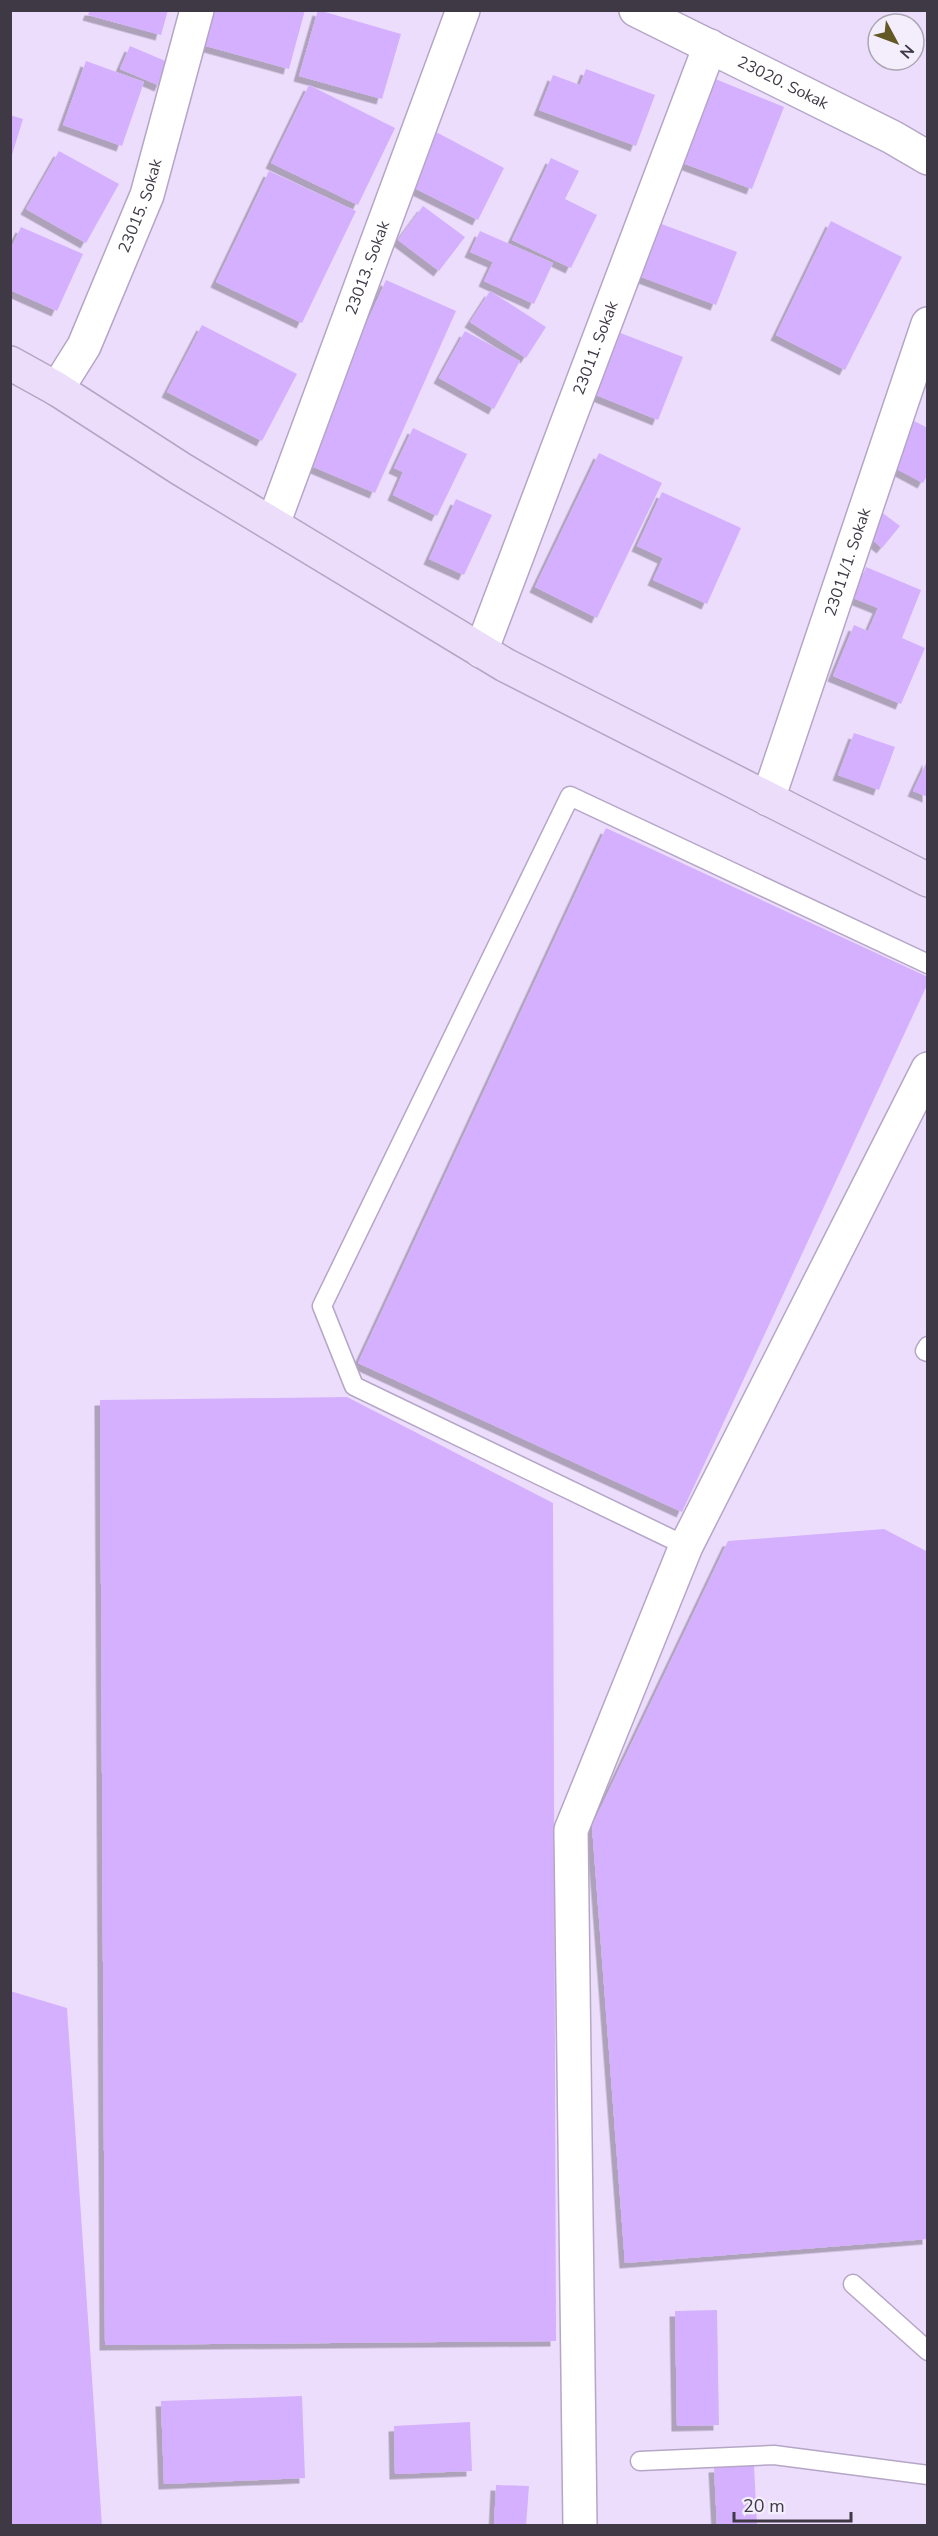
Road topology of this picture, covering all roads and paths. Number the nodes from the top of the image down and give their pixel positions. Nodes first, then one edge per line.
1 (197, 10) edge
2 (463, 10) edge
3 (636, 10) edge
4 (710, 46) junction
5 (927, 158) edge
6 (927, 324) edge
7 (10, 363) edge
8 (57, 389) junction
9 (273, 524) junction
10 (481, 651) junction
11 (768, 799) junction
12 (927, 880) edge
13 (927, 964) edge
14 (927, 1069) edge
15 (927, 1346) edge
16 (927, 1352) edge
17 (686, 1546) junction
18 (853, 2284) dead end
19 (927, 2350) edge
20 (640, 2461) dead end
21 (927, 2475) edge
22 (580, 2526) edge

1 - 8 street, 23015. Sokak
2 - 9 street, 23013. Sokak
3 - 4 street, 23020. Sokak
4 - 5 street, 23020. Sokak
4 - 10 street, 23011. Sokak
6 - 11 street, 23011/1. Sokak
7 - 8 street
8 - 9 street
9 - 10 street
10 - 11 street
11 - 12 street
13 - 17 lane
14 - 17 street
15 - 16 lane
17 - 22 street
18 - 19 lane
20 - 21 lane

